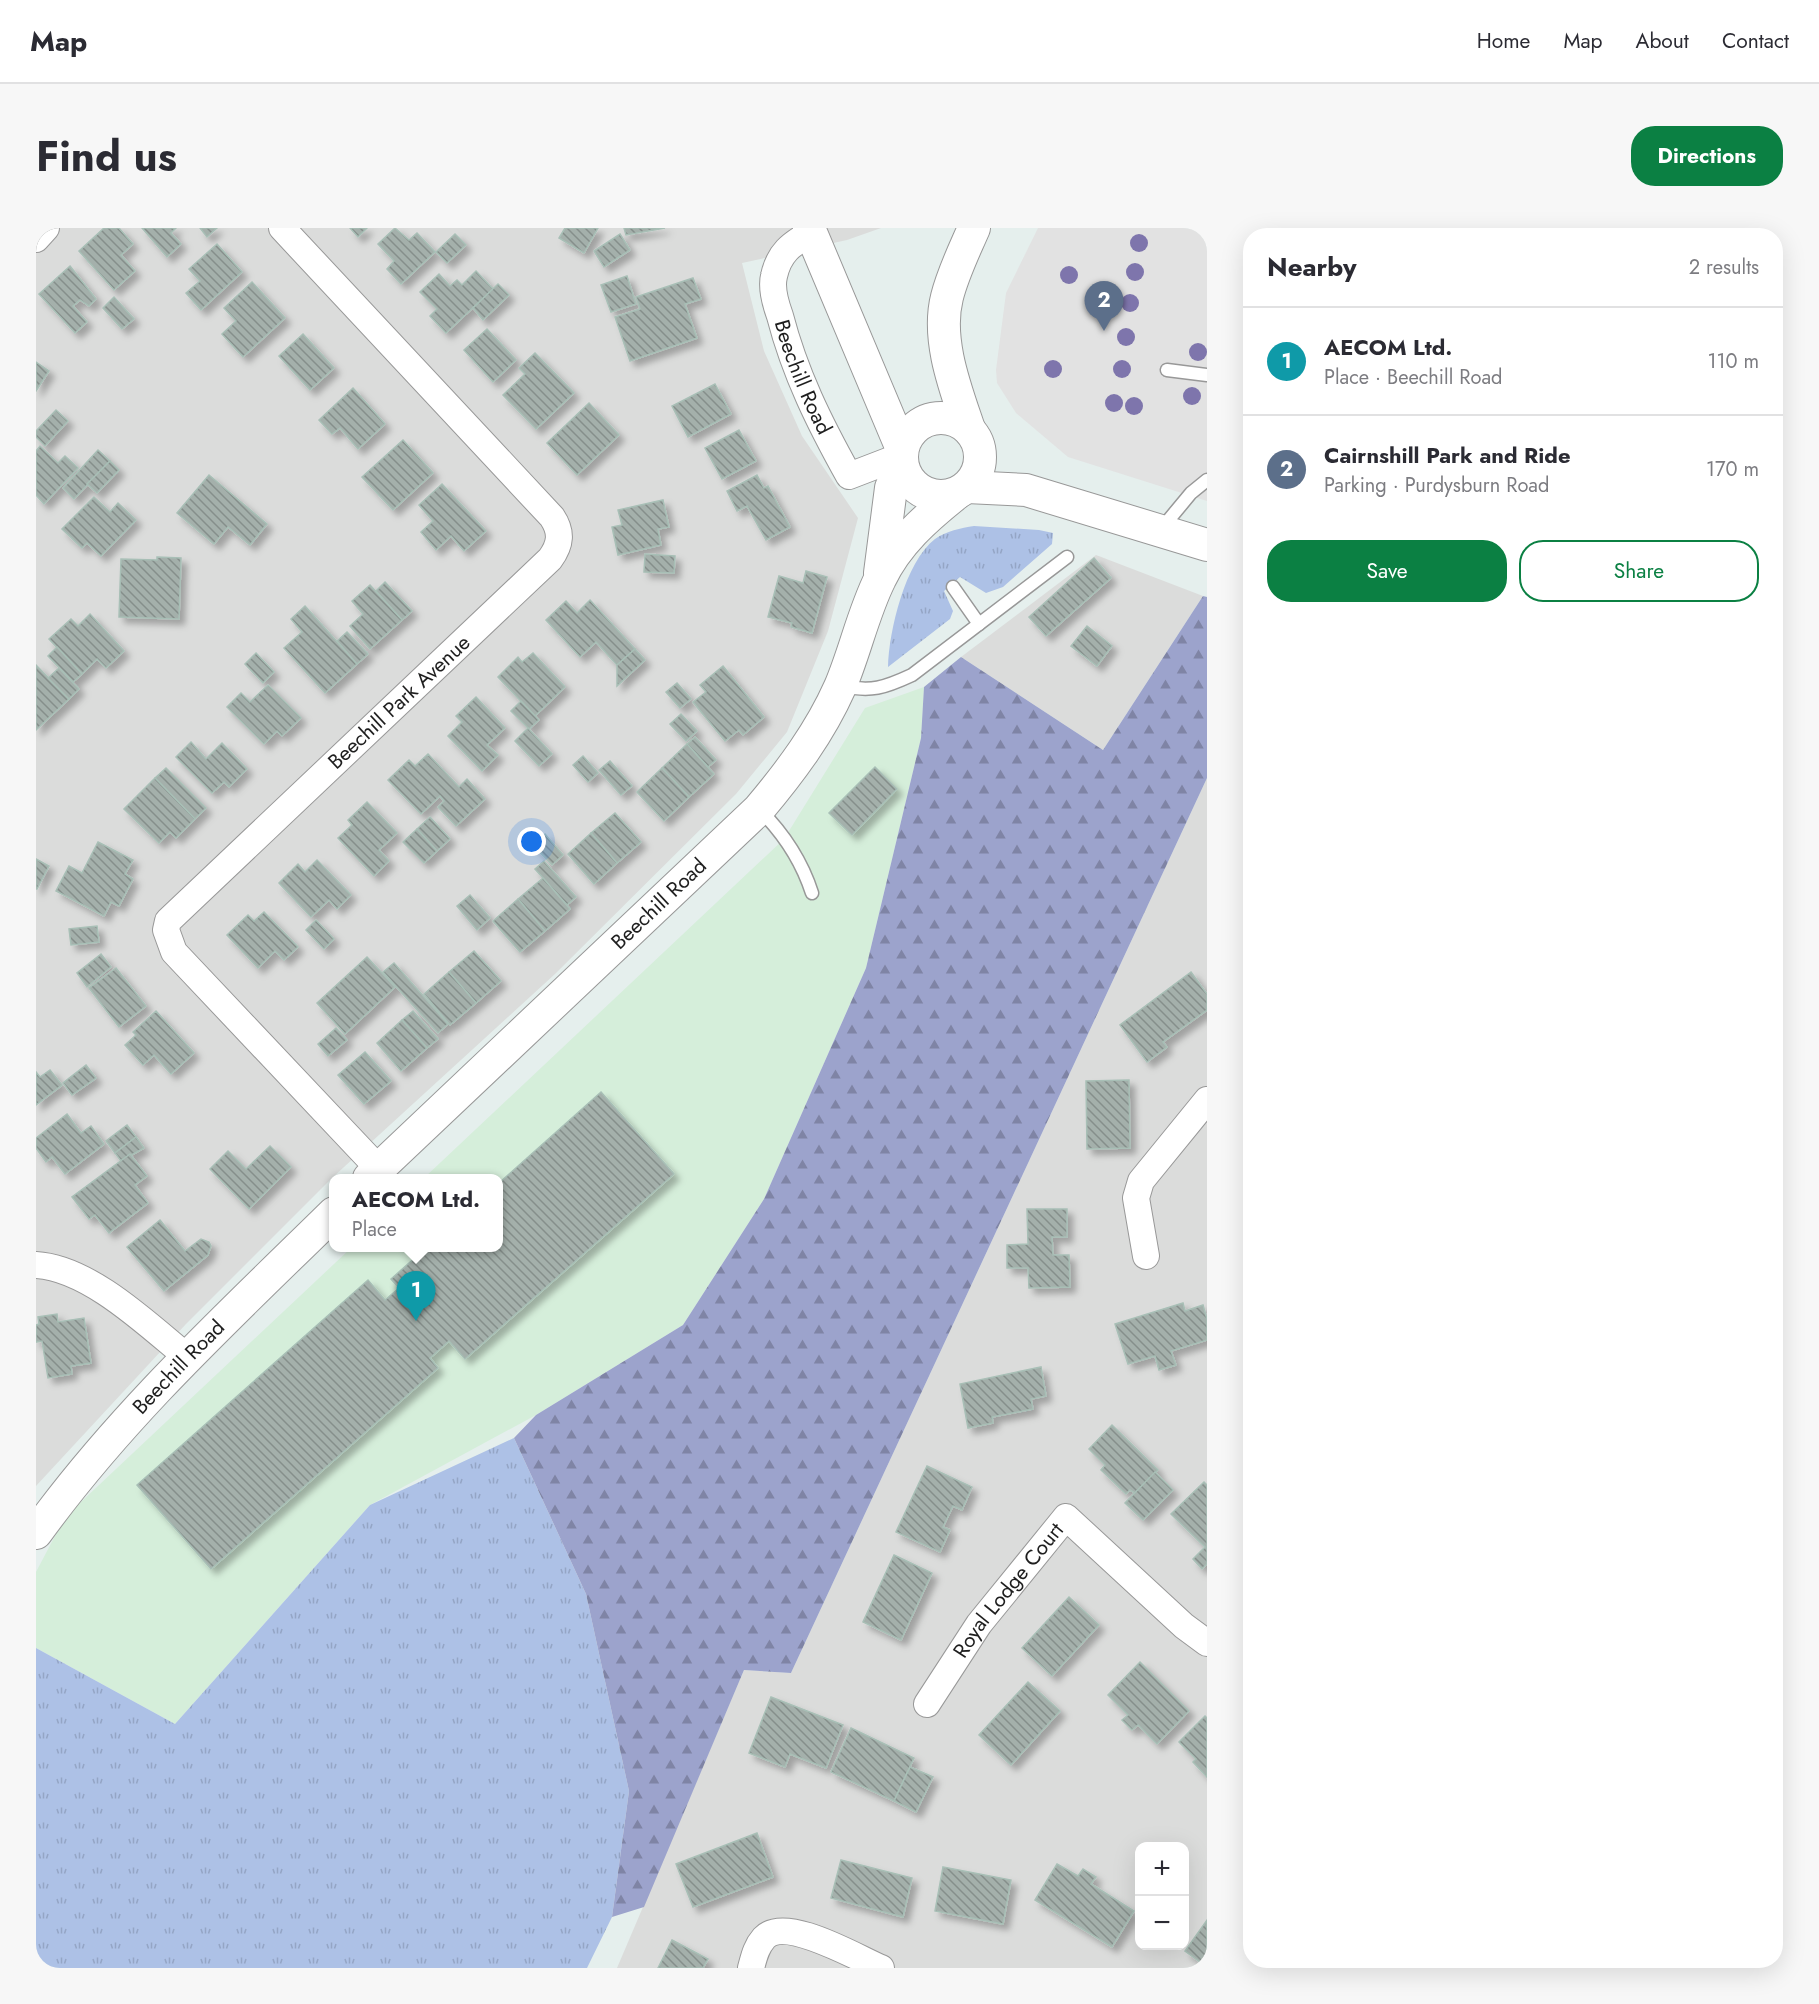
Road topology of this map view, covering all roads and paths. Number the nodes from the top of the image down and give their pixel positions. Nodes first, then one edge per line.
1 (46, 228) edge
2 (282, 228) edge
3 (974, 228) edge
4 (810, 230) edge
5 (36, 239) edge
6 (1167, 370) dead end
7 (1207, 375) edge
8 (972, 434) junction
9 (901, 455) junction
10 (1207, 480) edge
11 (961, 490) junction
12 (1026, 490) junction
13 (1159, 532) junction
14 (1207, 545) edge
15 (1067, 557) dead end
16 (879, 579) junction
17 (953, 587) dead end
18 (979, 624) junction
19 (840, 686) junction
20 (759, 809) junction
21 (812, 893) dead end
22 (1207, 1100) edge
23 (374, 1174) edge
24 (329, 1217) edge
25 (1146, 1256) dead end
26 (36, 1265) edge
27 (187, 1357) junction
28 (36, 1533) edge
29 (1207, 1643) edge
30 (927, 1704) dead end
31 (751, 1968) edge
32 (881, 1968) edge

1 - 5 street
2 - 23 street, Beechill Park Avenue
3 - 8 street
4 - 9 street, Beechill Road
4 - 9 street, Beechill Road
6 - 7 lane
8 - 9 street
8 - 11 street
8 - 12 street
9 - 11 street
9 - 16 street, Beechill Road
10 - 13 lane
11 - 12 street
11 - 16 street, Beechill Road
12 - 13 street
13 - 14 street
15 - 18 lane
16 - 19 street, Beechill Road
17 - 18 lane
18 - 19 lane
19 - 20 street, Beechill Road
20 - 21 lane
20 - 23 street, Beechill Road
22 - 25 street
24 - 27 street, Beechill Road
26 - 27 street
27 - 28 street, Beechill Road
29 - 30 street, Royal Lodge Court
31 - 32 street

